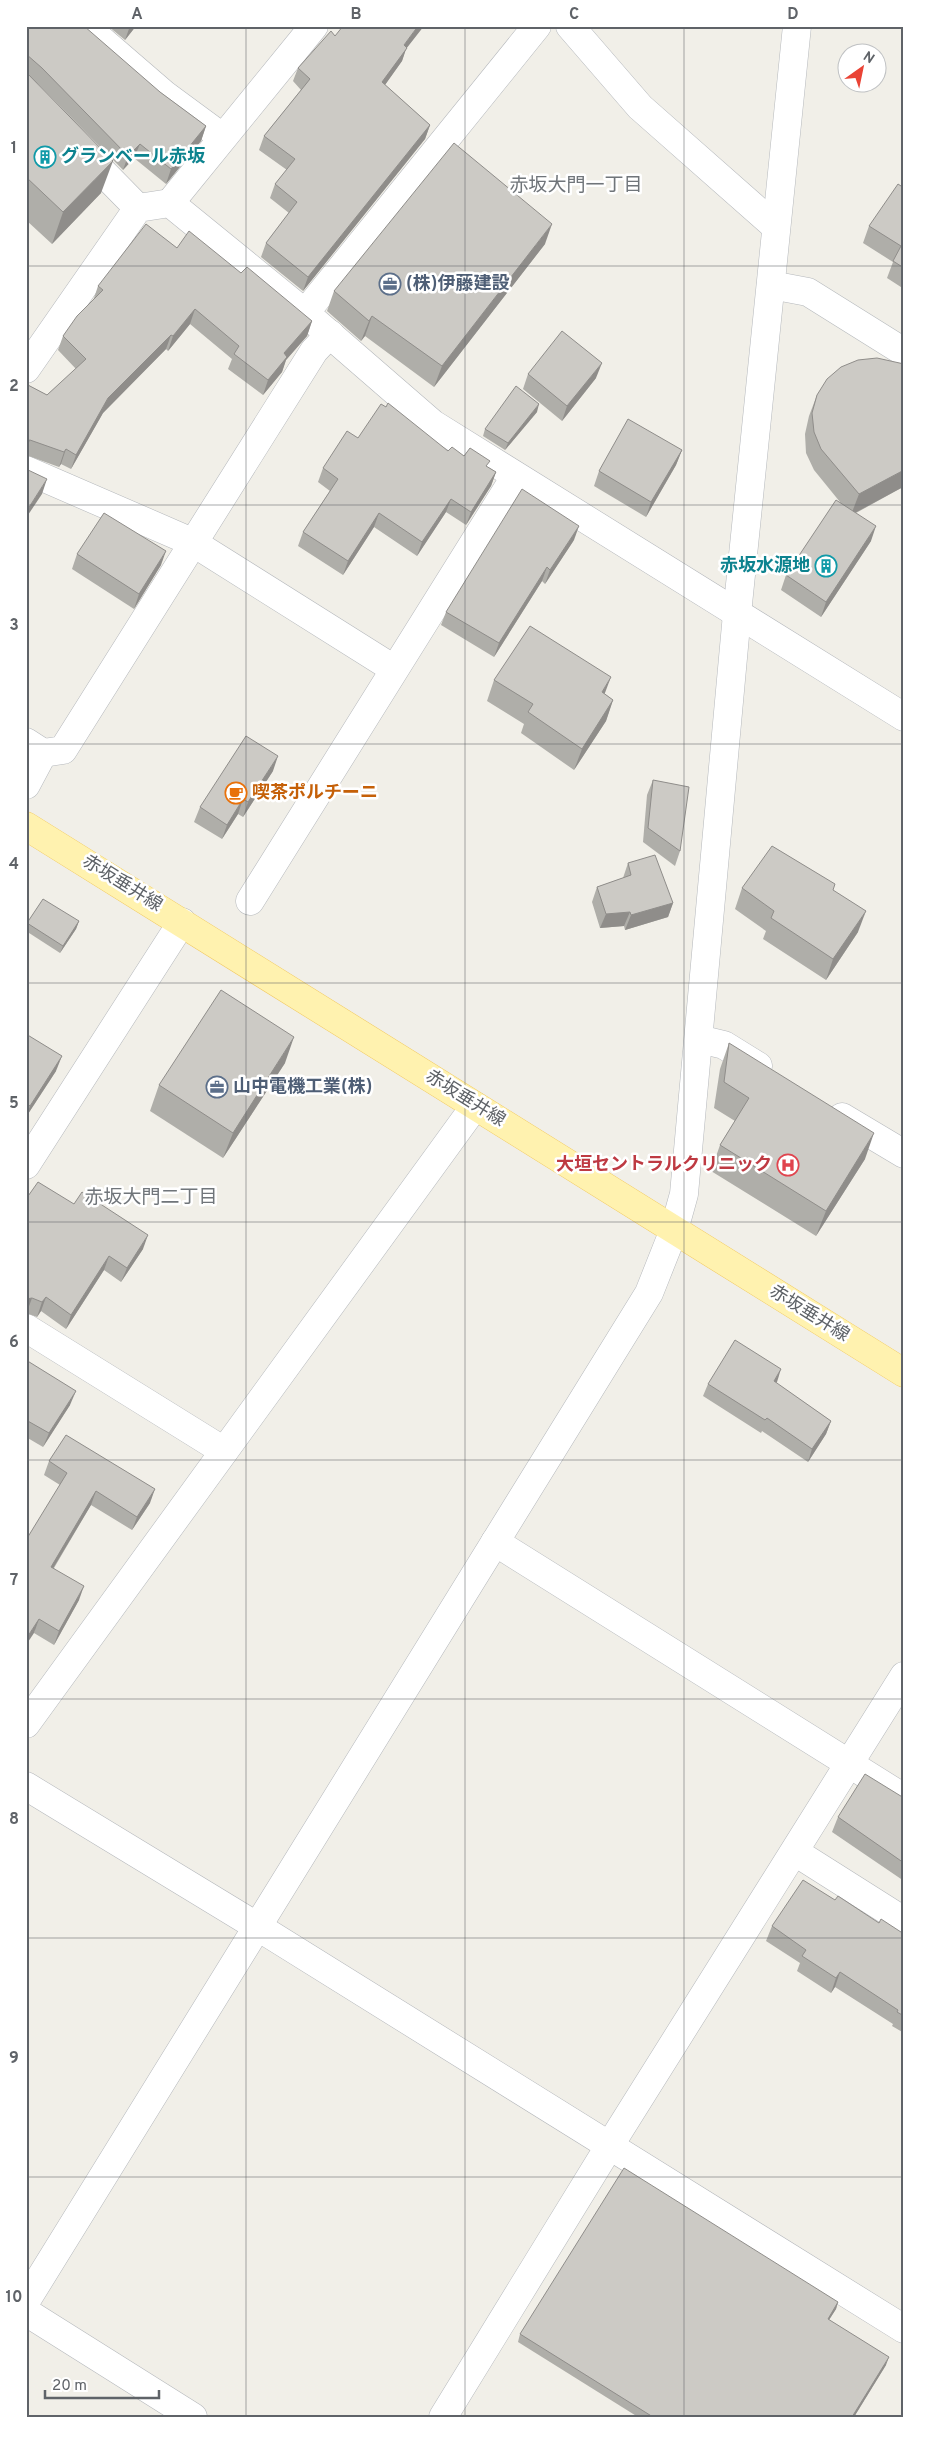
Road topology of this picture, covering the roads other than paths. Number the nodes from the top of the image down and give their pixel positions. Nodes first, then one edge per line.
1 (85, 26) edge
2 (314, 26) edge
3 (537, 26) edge
4 (570, 26) edge
5 (797, 26) edge
6 (61, 130) edge
7 (222, 137) junction
8 (170, 203) junction
9 (138, 208) junction
10 (776, 227) junction
11 (771, 285) junction
12 (305, 313) junction
13 (330, 334) junction
14 (904, 352) edge
15 (26, 369) edge
16 (26, 470) edge
17 (515, 477) junction
18 (192, 542) junction
19 (737, 614) junction
20 (394, 669) junction
21 (904, 717) edge
22 (35, 747) edge
23 (26, 786) edge
24 (26, 826) edge
25 (250, 901) dead end
26 (182, 922) junction
27 (699, 1040) junction
28 (781, 1080) edge
29 (822, 1105) edge
30 (475, 1106) junction
31 (904, 1154) edge
32 (26, 1165) edge
33 (674, 1230) junction
34 (26, 1328) edge
35 (904, 1373) edge
36 (224, 1451) junction
37 (495, 1542) junction
38 (904, 1676) edge
39 (26, 1724) edge
40 (850, 1765) junction
41 (26, 1786) edge
42 (904, 1798) edge
43 (795, 1852) junction
44 (904, 1921) edge
45 (258, 1927) junction
46 (610, 2145) junction
47 (26, 2301) edge
48 (26, 2312) edge
49 (904, 2329) edge
50 (193, 2417) edge
51 (443, 2417) edge

1 - 7 street
2 - 7 street
3 - 12 street
4 - 10 street
5 - 10 street
6 - 9 street
7 - 8 street
8 - 9 street
8 - 12 street
9 - 15 street
10 - 11 street
11 - 14 street
11 - 19 street
12 - 13 street
13 - 17 street
13 - 18 street
16 - 18 street
17 - 19 street
17 - 20 street
18 - 20 street
18 - 22 street
19 - 21 street
19 - 27 street
20 - 25 street
22 - 23 street
24 - 26 main road, 赤坂垂井線
26 - 30 main road, 赤坂垂井線
26 - 32 street
27 - 28 street
27 - 33 street
29 - 31 street
30 - 33 main road, 赤坂垂井線
30 - 36 street
33 - 35 main road, 赤坂垂井線
33 - 37 street
34 - 36 street
36 - 39 street
37 - 40 street
37 - 45 street
38 - 40 street
40 - 42 street
40 - 43 street
41 - 45 street
43 - 44 street
43 - 46 street
45 - 46 street
45 - 47 street
46 - 49 street
46 - 51 street
48 - 50 street

